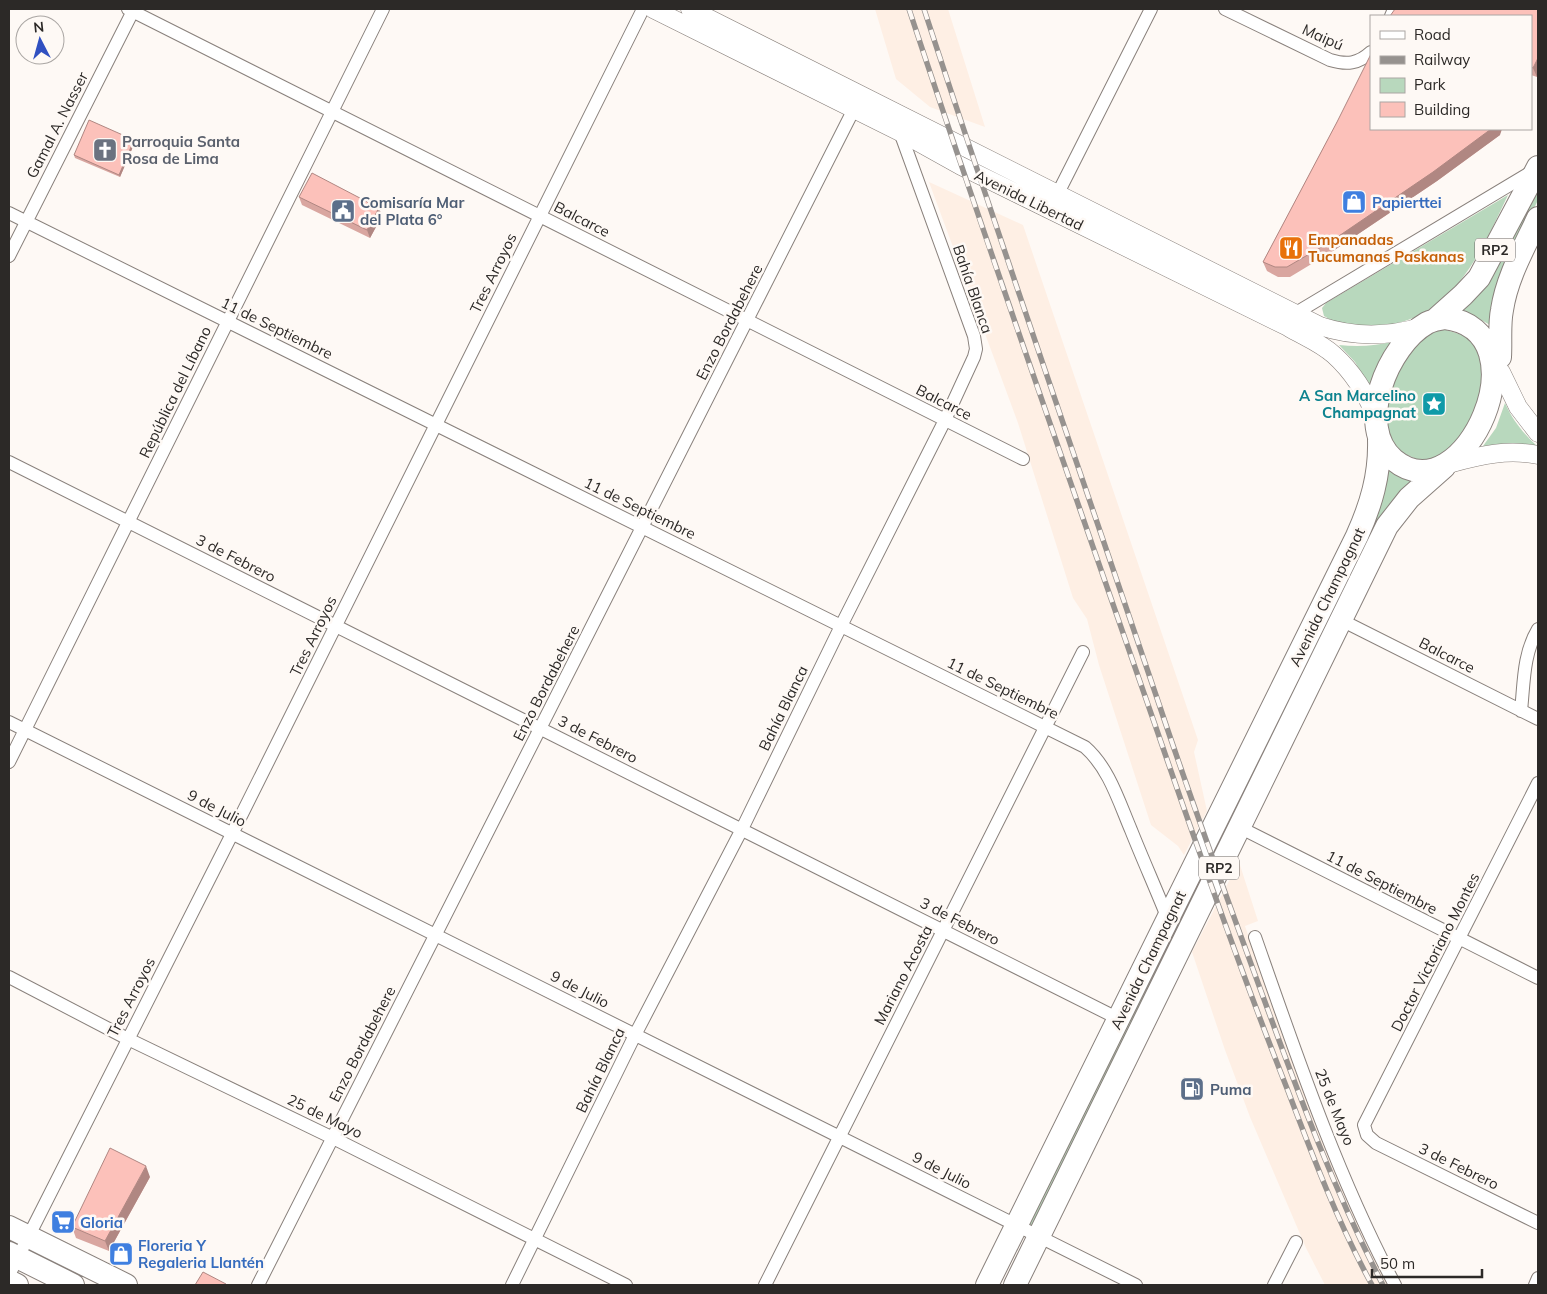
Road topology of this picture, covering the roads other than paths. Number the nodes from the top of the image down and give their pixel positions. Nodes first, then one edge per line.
1 (384, 9) edge
2 (643, 9) edge
3 (653, 9) edge
4 (690, 9) edge
5 (1151, 9) edge
6 (1225, 9) edge
7 (131, 10) edge
8 (1370, 53) edge
9 (858, 102) junction
10 (332, 112) junction
11 (900, 132) junction
12 (1538, 167) edge
13 (1053, 202) junction
14 (9, 213) edge
15 (540, 216) junction
16 (1538, 218) edge
17 (26, 222) junction
18 (9, 256) edge
19 (1296, 313) junction
20 (747, 320) junction
21 (228, 322) junction
22 (1428, 324) junction
23 (1501, 365) junction
24 (945, 420) junction
25 (436, 425) junction
26 (1378, 430) junction
27 (1538, 433) edge
28 (1538, 455) edge
29 (1023, 459) dead end
30 (9, 462) edge
31 (1448, 465) junction
32 (128, 522) junction
33 (642, 528) junction
34 (1341, 620) junction
35 (336, 626) junction
36 (840, 626) junction
37 (1538, 629) edge
38 (1083, 652) dead end
39 (1521, 711) junction
40 (1538, 719) edge
41 (9, 722) edge
42 (1045, 727) junction
43 (541, 729) junction
44 (25, 730) junction
45 (9, 762) edge
46 (1538, 783) edge
47 (1239, 827) junction
48 (742, 829) junction
49 (232, 834) junction
50 (1168, 918) junction
51 (943, 930) junction
52 (436, 935) junction
53 (1255, 937) dead end
54 (1460, 939) junction
55 (9, 976) edge
56 (1538, 978) edge
57 (1119, 1019) junction
58 (635, 1035) junction
59 (128, 1039) junction
60 (1367, 1135) joint
61 (839, 1137) junction
62 (333, 1138) junction
63 (1538, 1223) edge
64 (1017, 1226) junction
65 (19, 1232) edge
66 (1038, 1236) junction
67 (535, 1239) junction
68 (1296, 1242) dead end
69 (12, 1262) edge
70 (1538, 1278) edge
71 (9, 1281) edge
72 (17, 1285) edge
73 (73, 1285) edge
74 (126, 1285) edge
75 (258, 1285) edge
76 (512, 1285) edge
77 (626, 1285) edge
78 (765, 1285) edge
79 (987, 1285) edge
80 (1015, 1285) edge
81 (1136, 1285) edge
82 (1274, 1285) edge
83 (1395, 1285) edge
84 (1535, 1285) edge

1 - 10 street, República del Líbano
2 - 15 street, Tres Arroyos
3 - 9 main road, Avenida Libertad
4 - 9 main road, Avenida Libertad
5 - 13 street
6 - 8 street, Maipú
7 - 10 street, Balcarce
7 - 17 street, Gamal A. Nasser
9 - 11 main road, Avenida Libertad
9 - 13 main road, Avenida Libertad
9 - 20 street, Enzo Bordabehere
10 - 15 street, Balcarce
10 - 21 street, República del Líbano
11 - 13 main road, Avenida Libertad
11 - 24 street, Bahía Blanca
12 - 19 street
12 - 22 highway, RP2
13 - 19 main road, Avenida Libertad
13 - 26 main road, Avenida Libertad
14 - 17 street, 11 de Septiembre
15 - 20 street, Balcarce
15 - 25 street, Tres Arroyos
16 - 23 highway, RP2
17 - 18 street, Gamal A. Nasser
17 - 21 street, 11 de Septiembre
19 - 22 main road, Avenida Libertad
20 - 24 street, Balcarce
20 - 33 street, Enzo Bordabehere
21 - 25 street, 11 de Septiembre
21 - 32 street, República del Líbano
22 - 23 highway
22 - 26 highway, RP2
23 - 27 main road
23 - 31 highway, RP2
24 - 29 street, Balcarce
24 - 36 street, Bahía Blanca
25 - 33 street, 11 de Septiembre
25 - 35 street, Tres Arroyos
26 - 31 highway
26 - 50 highway, Avenida Champagnat / RP2
28 - 31 main road
30 - 32 street, 3 de Febrero
31 - 34 highway, Avenida Champagnat / RP2
32 - 35 street, 3 de Febrero
32 - 44 street, República del Líbano
33 - 36 street, 11 de Septiembre
33 - 43 street, Enzo Bordabehere
34 - 39 street, Balcarce
34 - 47 highway, Avenida Champagnat / RP2
35 - 43 street, 3 de Febrero
35 - 49 street, Tres Arroyos
36 - 42 street, 11 de Septiembre
36 - 48 street, Bahía Blanca
37 - 39 street
38 - 42 street, Mariano Acosta
39 - 40 street, Balcarce
41 - 44 street, 9 de Julio
42 - 50 street, 11 de Septiembre
42 - 51 street, Mariano Acosta
43 - 48 street, 3 de Febrero
43 - 52 street, Enzo Bordabehere
44 - 45 street, República del Líbano
44 - 49 street, 9 de Julio
46 - 54 street, Doctor Victoriano Montes
47 - 54 street, 11 de Septiembre
47 - 66 highway, Avenida Champagnat / RP2
48 - 51 street, 3 de Febrero
48 - 58 street, Bahía Blanca
49 - 52 street, 9 de Julio
49 - 59 street, Tres Arroyos
50 - 57 highway, Avenida Champagnat / RP2
51 - 57 street, 3 de Febrero
51 - 61 street, Mariano Acosta
52 - 58 street, 9 de Julio
52 - 62 street, Enzo Bordabehere
53 - 83 street, 25 de Mayo
54 - 56 street, 11 de Septiembre
54 - 60 street, Doctor Victoriano Montes
55 - 59 street, 25 de Mayo
57 - 64 highway, Avenida Champagnat / RP2
58 - 61 street, 9 de Julio
58 - 67 street, Bahía Blanca
59 - 62 street, 25 de Mayo
59 - 65 street, Tres Arroyos
60 - 63 street, 3 de Febrero
61 - 64 street, 9 de Julio
61 - 78 street, Mariano Acosta
62 - 67 street, 25 de Mayo
62 - 75 street, Enzo Bordabehere
64 - 66 street, 9 de Julio
64 - 79 highway, Avenida Champagnat / RP2
65 - 69 street, Tres Arroyos
65 - 74 highway
66 - 80 highway, Avenida Champagnat / RP2
66 - 81 street, 9 de Julio
67 - 76 street, Bahía Blanca
67 - 77 street, 25 de Mayo
68 - 82 street
69 - 73 highway
70 - 84 street
71 - 72 highway

